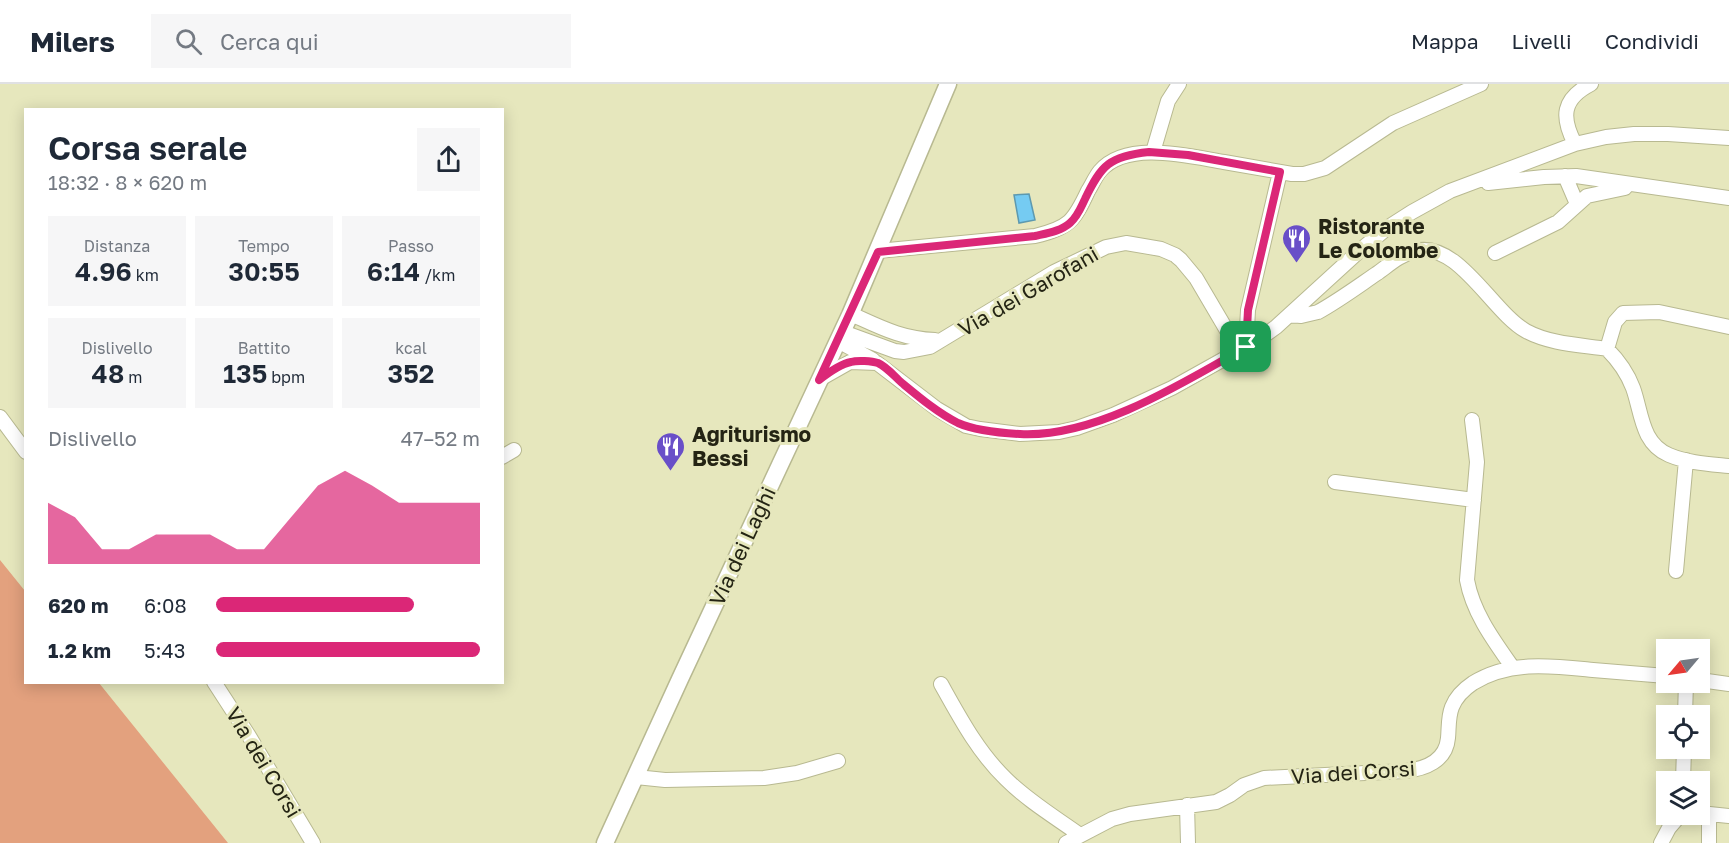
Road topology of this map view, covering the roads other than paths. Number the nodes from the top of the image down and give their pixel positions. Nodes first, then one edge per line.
1 (948, 84) edge
2 (1179, 84) edge
3 (1481, 84) edge
4 (1591, 84) edge
5 (1729, 138) edge
6 (1575, 144) junction
7 (1153, 152) junction
8 (1280, 172) junction
9 (1565, 176) junction
10 (1465, 185) junction
11 (1639, 185) junction
12 (1729, 198) edge
13 (1576, 204) junction
14 (878, 252) junction
15 (1495, 253) dead end
16 (851, 314) junction
17 (1289, 315) junction
18 (1729, 327) edge
19 (840, 336) junction
20 (943, 340) junction
21 (1246, 347) junction
22 (1607, 349) junction
23 (877, 363) junction
24 (819, 380) junction
25 (0, 417) edge
26 (1472, 420) dead end
27 (24, 449) edge
28 (1686, 460) junction
29 (1729, 466) edge
30 (1335, 482) dead end
31 (1474, 500) junction
32 (1676, 571) dead end
33 (1513, 668) junction
34 (1656, 675) edge
35 (1710, 681) edge
36 (215, 684) edge
37 (941, 684) dead end
38 (1729, 684) edge
39 (838, 761) dead end
40 (636, 777) junction
41 (1186, 805) junction
42 (1710, 814) edge
43 (1729, 816) edge
44 (1672, 825) edge
45 (1706, 825) edge
46 (1080, 835) junction
47 (313, 843) edge
48 (605, 843) edge
49 (1066, 843) edge
50 (1188, 843) edge
51 (1661, 843) edge
52 (1709, 843) edge

1 - 14 main road, Via dei Laghi
2 - 7 street
3 - 8 street
4 - 6 street
5 - 6 street
6 - 10 street
7 - 8 street
7 - 14 street
8 - 21 street
9 - 10 street
9 - 11 street
9 - 13 street
10 - 17 street
11 - 12 street
11 - 13 street
13 - 15 street
14 - 16 main road, Via dei Laghi
16 - 19 main road, Via dei Laghi
16 - 20 street, Via dei Garofani
17 - 21 street
17 - 22 street
18 - 22 street
19 - 20 street, Via dei Garofani
19 - 23 street
19 - 24 main road, Via dei Laghi
20 - 21 street, Via dei Garofani
21 - 23 street
22 - 28 street
23 - 24 street
24 - 40 main road, Via dei Laghi
25 - 27 street
26 - 31 street
28 - 29 street
28 - 32 street
30 - 31 street
31 - 33 street
33 - 34 street, Via dei Corsi
33 - 41 street, Via dei Corsi
35 - 38 street
36 - 47 street, Via dei Corsi
37 - 46 street
39 - 40 street
40 - 48 main road, Via dei Laghi
41 - 46 street, Via dei Corsi
41 - 50 street
42 - 43 street
44 - 51 street
45 - 52 street
46 - 49 street, Via dei Corsi

